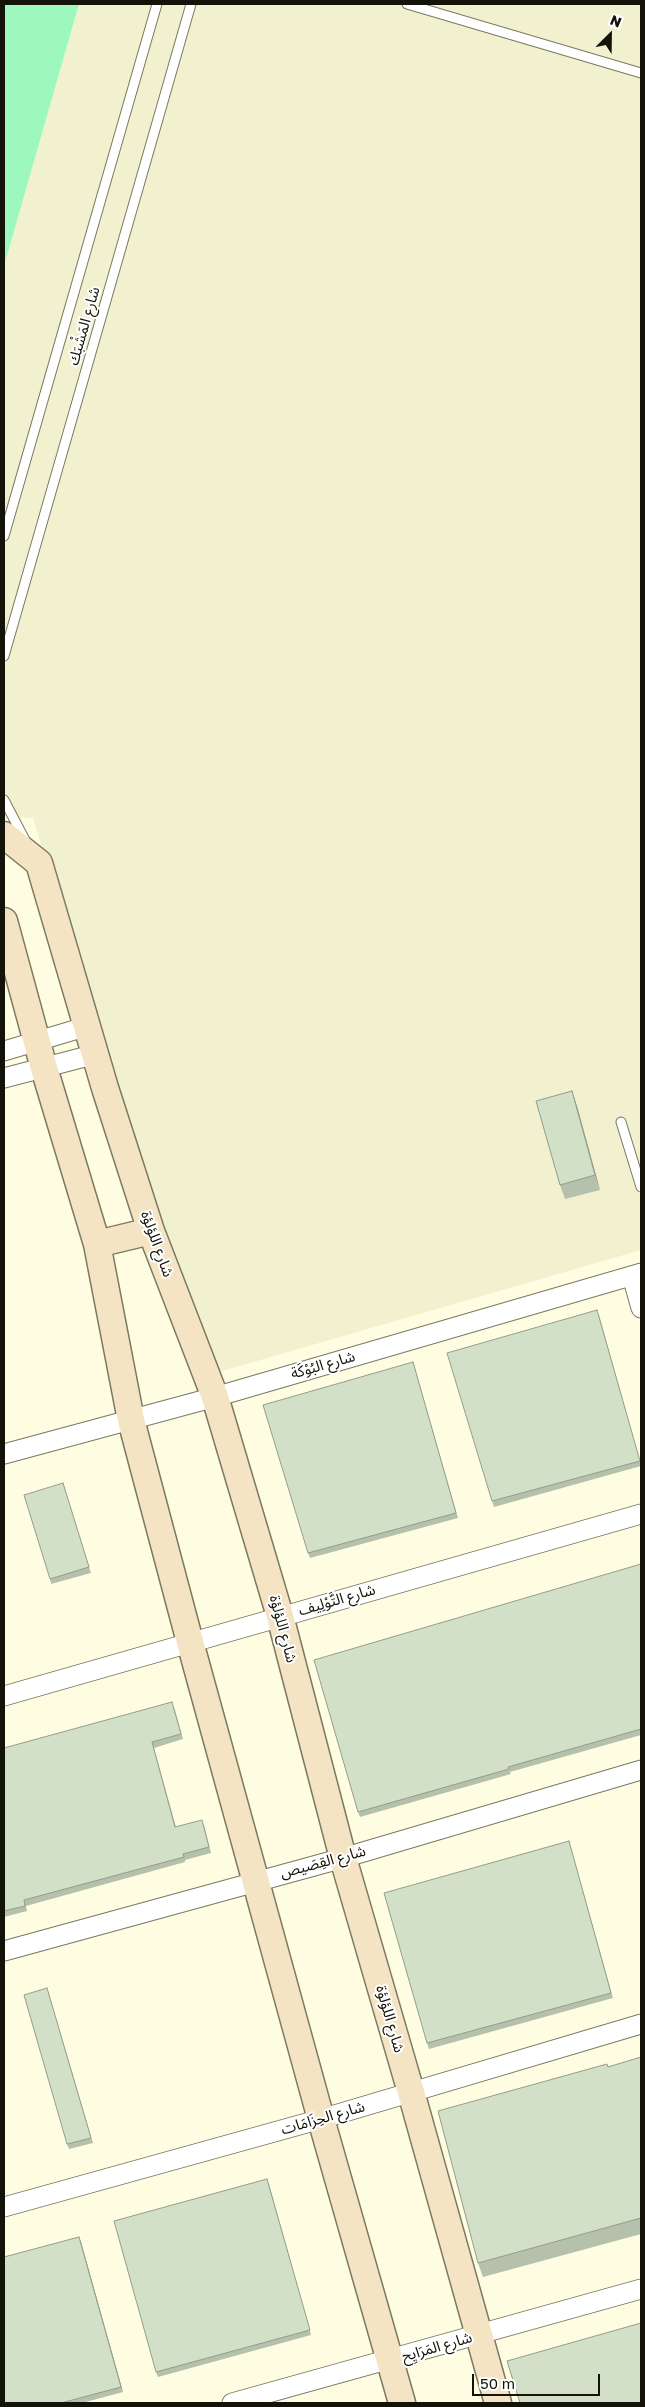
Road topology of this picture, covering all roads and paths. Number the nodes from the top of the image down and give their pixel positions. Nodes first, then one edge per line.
1 (157, 4) edge
2 (191, 4) edge
3 (407, 4) edge
4 (641, 72) edge
5 (4, 536) edge
6 (4, 656) edge
7 (4, 800) edge
8 (4, 836) edge
9 (39, 863) junction
10 (4, 921) edge
11 (88, 1026) junction
12 (37, 1041) junction
13 (4, 1051) edge
14 (96, 1054) junction
15 (44, 1068) junction
16 (4, 1078) edge
17 (621, 1122) dead end
18 (641, 1187) edge
19 (151, 1231) junction
20 (97, 1244) junction
21 (637, 1274) edge
22 (641, 1308) edge
23 (215, 1397) junction
24 (131, 1420) junction
25 (4, 1454) edge
26 (641, 1514) edge
27 (280, 1616) junction
28 (190, 1642) junction
29 (4, 1696) edge
30 (641, 1770) edge
31 (343, 1858) junction
32 (255, 1881) junction
33 (4, 1951) edge
34 (641, 2024) edge
35 (411, 2092) junction
36 (321, 2119) junction
37 (4, 2207) edge
38 (641, 2288) edge
39 (479, 2334) junction
40 (391, 2360) junction
41 (232, 2403) edge
42 (402, 2403) edge
43 (498, 2403) edge

1 - 5 lane, شارع المَشْبَك
2 - 6 lane, شارع المَشْبَك
3 - 4 lane
7 - 9 lane
8 - 9 street
9 - 11 street, شارع اللؤلؤة
10 - 12 street
11 - 12 street
11 - 14 street, شارع اللؤلؤة
12 - 13 street
12 - 15 street
14 - 15 street
14 - 19 street, شارع اللؤلؤة
15 - 16 street
15 - 20 street
17 - 18 lane
19 - 20 street
19 - 23 street, شارع اللؤلؤة
20 - 24 street
21 - 22 street
21 - 23 street, شارع البُوْكَة
23 - 24 street, شارع البُوْكَة
23 - 27 street, شارع اللؤلؤة
24 - 25 street, شارع البُوْكَة
24 - 28 street
26 - 27 street, شارع التَّوْلِيف
27 - 28 street, شارع التَّوْلِيف
27 - 31 street, شارع اللؤلؤة
28 - 29 street, شارع التَّوْلِيف
28 - 32 street
30 - 31 street, شارع القِصَيص
31 - 32 street, شارع القِصَيص
31 - 35 street, شارع اللؤلؤة
32 - 33 street, شارع القِصَيص
32 - 36 street
34 - 35 street, شارع الحِزَامَات
35 - 36 street, شارع الحِزَامَات
35 - 39 street, شارع اللؤلؤة
36 - 37 street, شارع الحِزَامَات
36 - 40 street
38 - 39 street, شارع المَرَايِح
39 - 40 street, شارع المَرَايِح
39 - 43 street, شارع اللؤلؤة
40 - 41 street, شارع المَرَايِح
40 - 42 street

